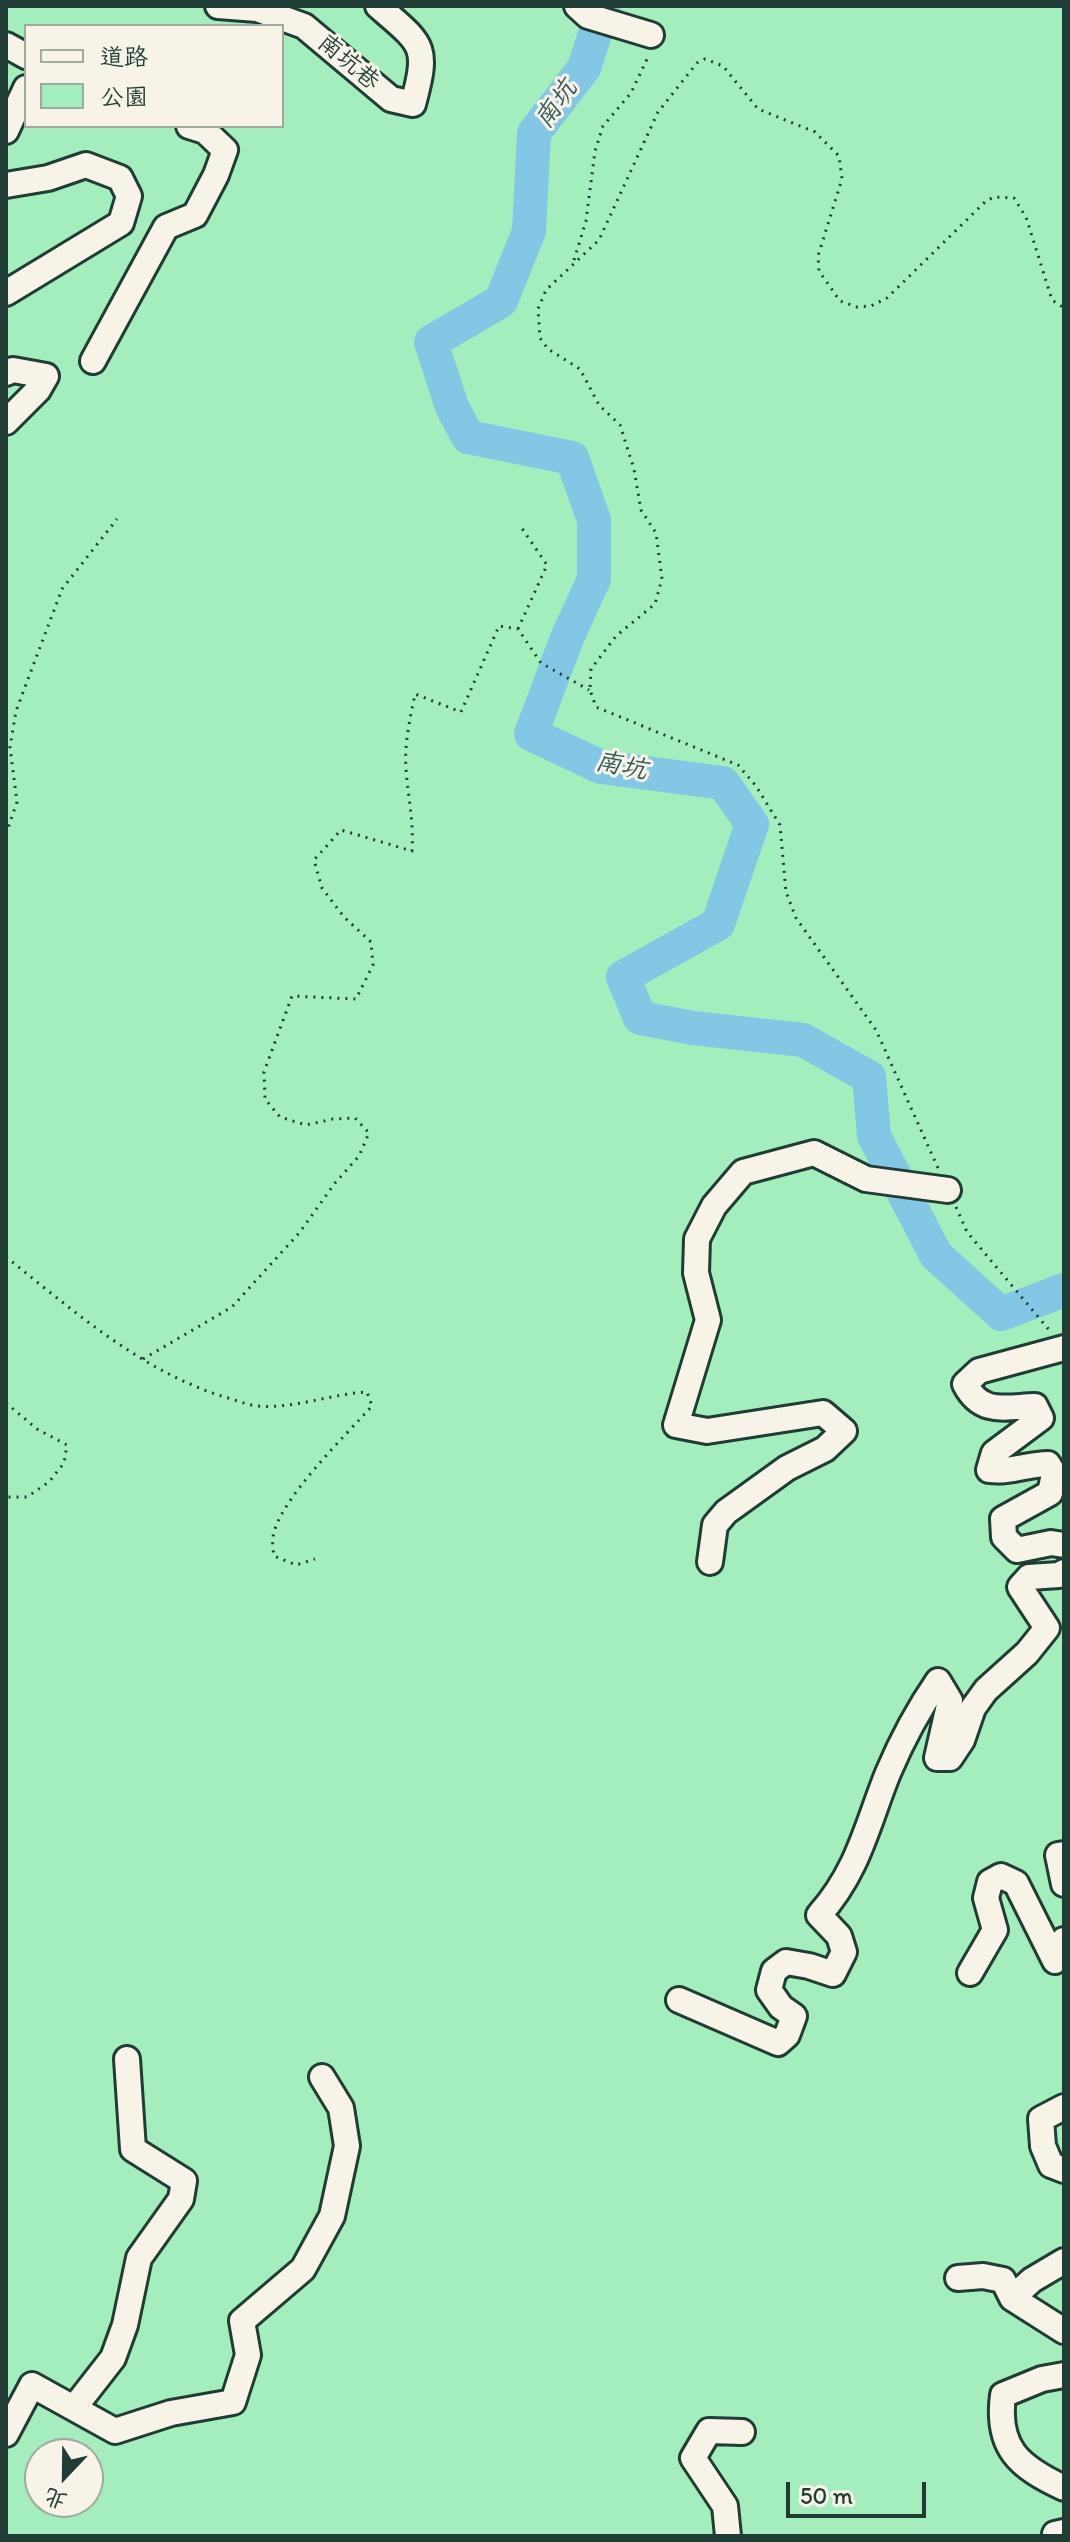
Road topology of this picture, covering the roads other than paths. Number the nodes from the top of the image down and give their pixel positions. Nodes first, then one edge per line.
1 (218, 6) edge
2 (378, 6) edge
3 (583, 11) edge
4 (642, 33) road end
5 (6, 45) edge
6 (24, 55) edge
7 (24, 92) edge
8 (195, 128) edge
9 (6, 131) edge
10 (6, 185) edge
11 (6, 293) edge
12 (93, 361) dead end
13 (6, 373) edge
14 (6, 422) edge
15 (947, 1190) road end
16 (1064, 1348) edge
17 (1064, 1545) edge
18 (710, 1562) dead end
19 (1064, 1572) edge
20 (1064, 1854) edge
21 (1064, 1884) edge
22 (1064, 1940) edge
23 (970, 1973) dead end
24 (679, 2000) dead end
25 (127, 2059) dead end
26 (322, 2077) dead end
27 (1064, 2107) edge
28 (1064, 2170) edge
29 (1064, 2261) edge
30 (958, 2278) dead end
31 (1012, 2298) junction
32 (1064, 2331) edge
33 (1064, 2375) edge
34 (74, 2408) junction
35 (742, 2432) dead end
36 (6, 2434) edge
37 (1064, 2488) edge
38 (728, 2536) edge

1 - 2 lane, 南坑巷
3 - 4 lane
5 - 6 lane
7 - 9 lane
8 - 12 lane
10 - 11 lane
13 - 14 lane
15 - 18 lane
16 - 17 lane
19 - 24 lane
20 - 21 lane
22 - 23 lane
25 - 34 lane
26 - 34 lane
27 - 28 lane
29 - 31 lane
30 - 31 lane
31 - 32 lane
33 - 37 lane
34 - 36 lane
35 - 38 lane

